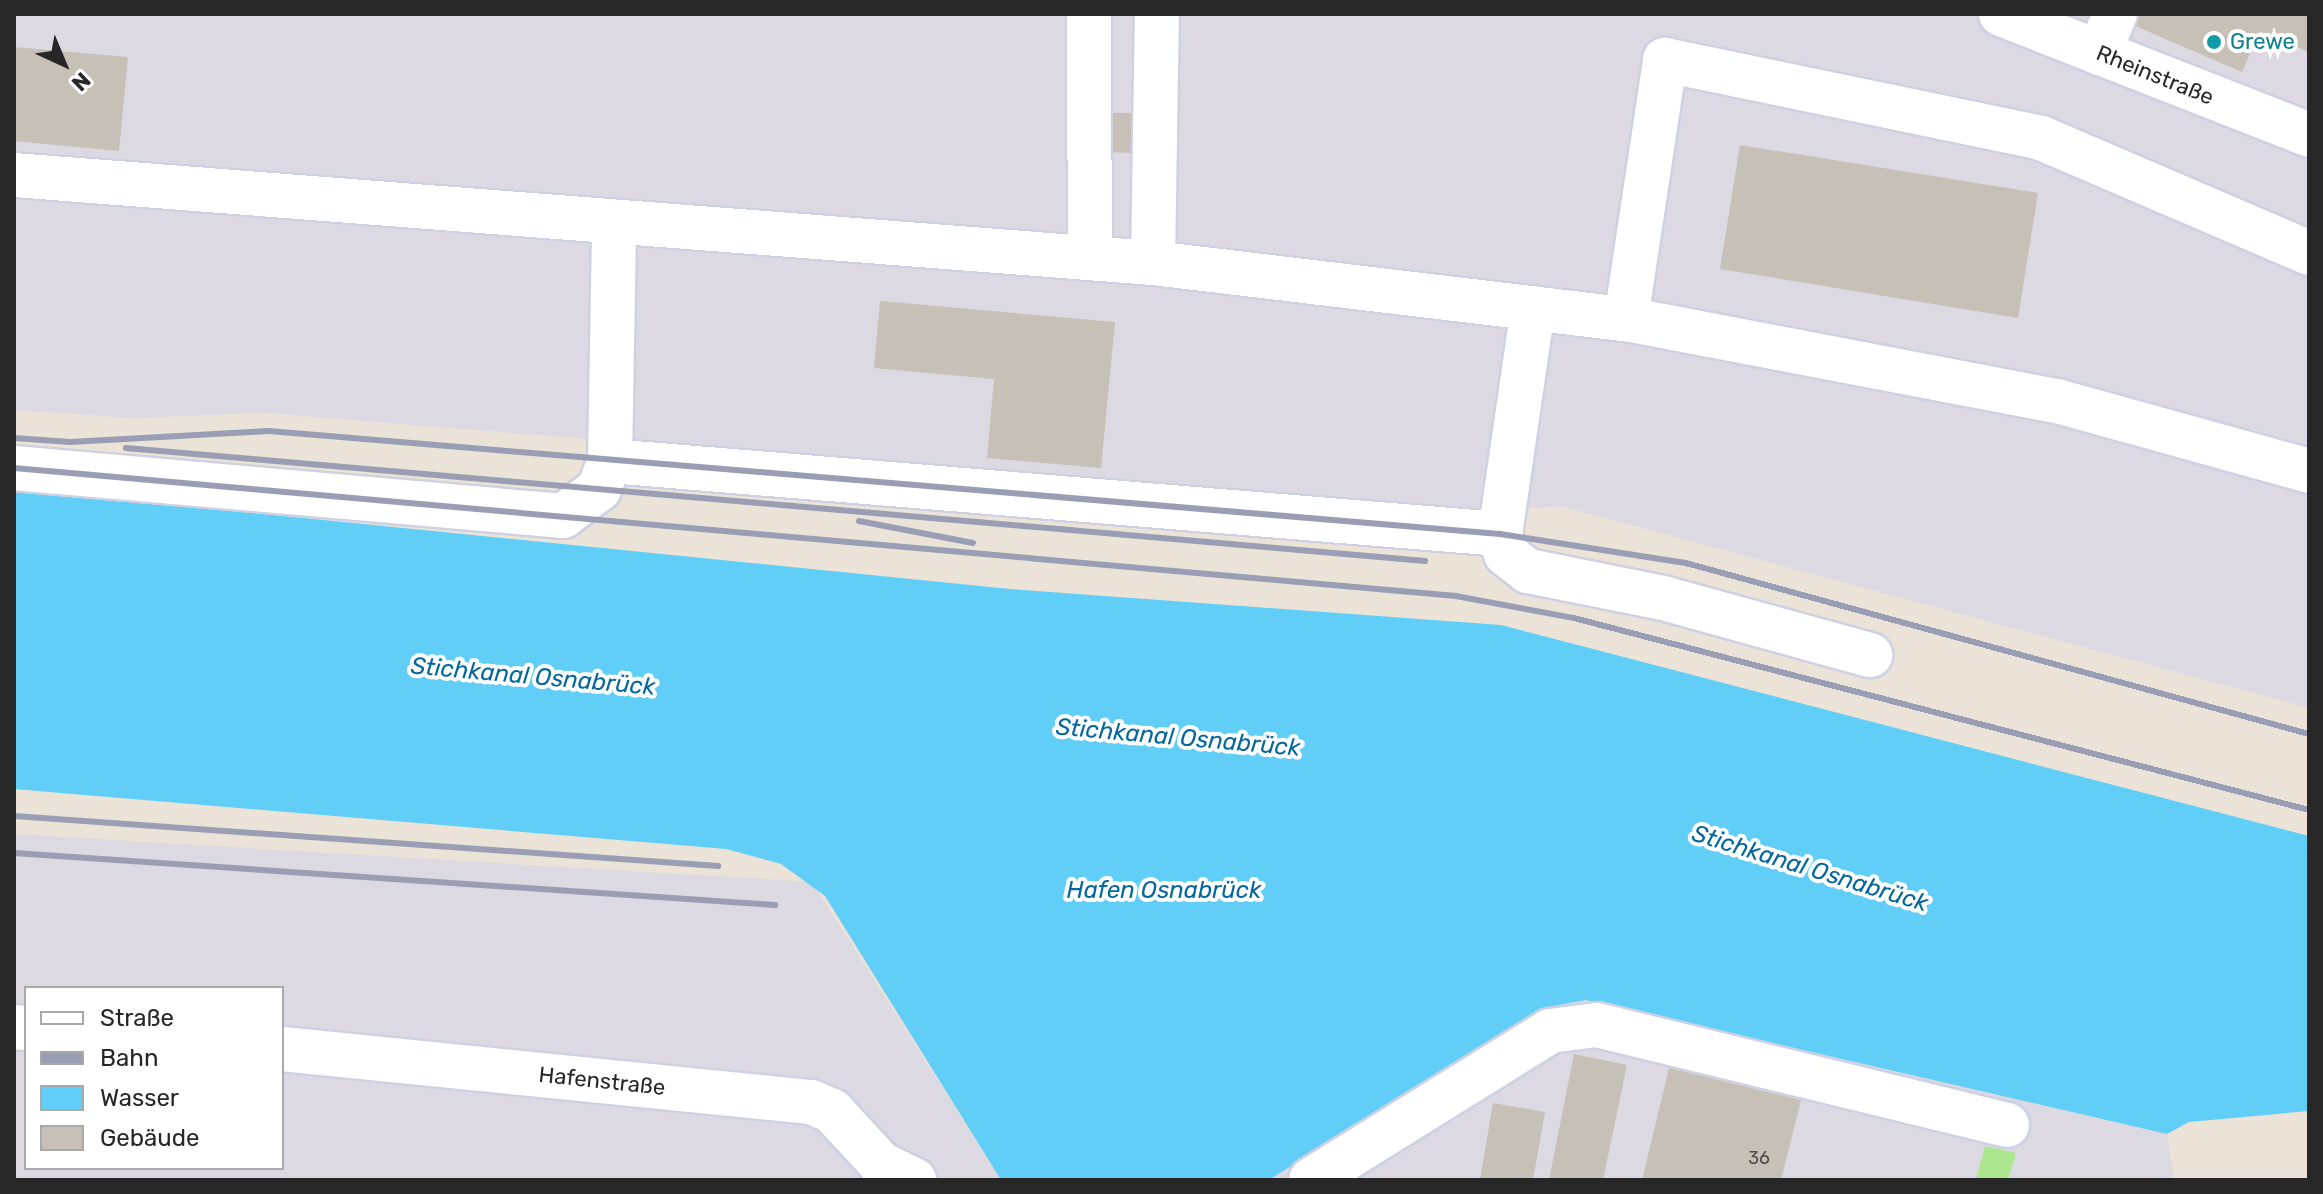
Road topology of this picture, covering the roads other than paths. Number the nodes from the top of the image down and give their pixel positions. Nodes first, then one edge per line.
1 (1089, 14) edge
2 (1157, 14) edge
3 (2001, 14) edge
4 (2107, 33) edge
5 (2309, 135) edge
6 (14, 175) edge
7 (614, 222) junction
8 (2309, 253) edge
9 (1090, 258) junction
10 (1153, 263) junction
11 (1533, 308) junction
12 (1626, 319) junction
13 (610, 461) junction
14 (14, 468) edge
15 (2309, 471) edge
16 (1500, 534) junction
17 (1870, 655) dead end
18 (284, 1049) edge
19 (2007, 1125) dead end
20 (892, 1175) edge
21 (1311, 1180) edge

1 - 9 street
2 - 10 street
3 - 4 street, Rheinstraße
4 - 5 street, Rheinstraße
6 - 7 street
7 - 9 street
7 - 13 street
8 - 12 street
9 - 10 street
10 - 11 street
11 - 12 street
11 - 16 street
12 - 15 street
13 - 14 street
13 - 16 street
16 - 17 street
18 - 20 street, Hafenstraße
19 - 21 street

